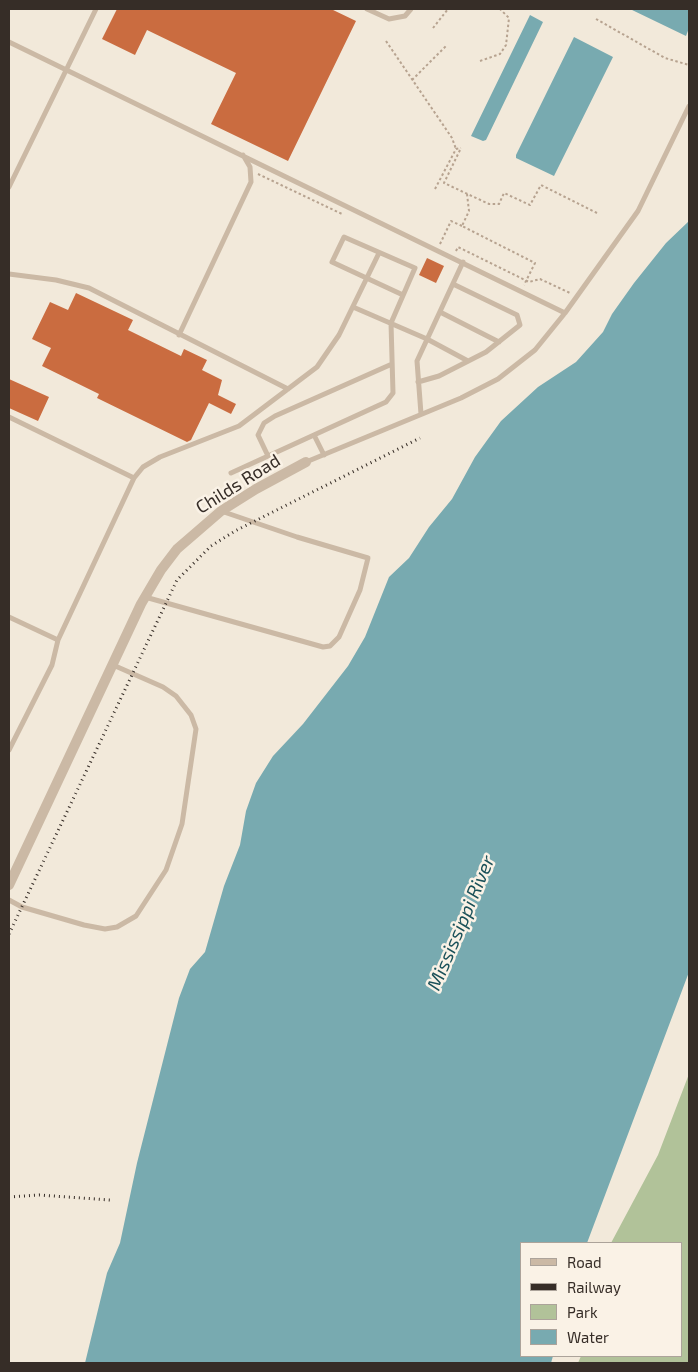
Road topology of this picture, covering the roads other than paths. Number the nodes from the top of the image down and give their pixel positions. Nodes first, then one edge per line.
1 (96, 9) edge
2 (367, 9) edge
3 (410, 9) edge
4 (9, 42) edge
5 (66, 70) junction
6 (689, 106) edge
7 (243, 155) junction
8 (9, 187) edge
9 (379, 253) junction
10 (463, 262) junction
11 (9, 274) edge
12 (367, 278) junction
13 (453, 284) junction
14 (403, 295) junction
15 (353, 307) junction
16 (440, 312) junction
17 (565, 313) junction
18 (391, 323) junction
19 (179, 334) junction
20 (427, 339) junction
21 (499, 342) junction
22 (468, 361) junction
23 (392, 364) junction
24 (418, 382) junction
25 (288, 389) junction
26 (421, 414) junction
27 (9, 417) edge
28 (314, 435) junction
29 (324, 455) junction
30 (268, 456) junction
31 (306, 462) joint
32 (231, 474) dead end
33 (134, 478) junction
34 (221, 511) junction
35 (145, 597) junction
36 (9, 618) edge
37 (58, 640) junction
38 (112, 665) junction
39 (9, 750) edge
40 (9, 885) edge
41 (9, 900) edge

1 - 5 lane
2 - 3 lane
4 - 5 lane
5 - 7 lane
5 - 8 lane
6 - 17 lane, Childs Road
7 - 10 lane
7 - 19 lane
9 - 12 lane
9 - 12 lane
9 - 14 lane
10 - 13 lane
10 - 17 lane
11 - 19 lane
12 - 14 lane
12 - 15 lane
13 - 16 lane
13 - 21 lane
14 - 18 lane
15 - 18 lane
15 - 25 lane
16 - 20 lane
16 - 21 lane
17 - 26 lane, Childs Road
18 - 20 lane
18 - 23 lane
19 - 25 lane
20 - 22 lane
20 - 24 lane
21 - 22 lane
22 - 24 lane
23 - 28 lane
23 - 30 lane
24 - 26 lane
25 - 33 lane
26 - 29 lane, Childs Road
27 - 33 lane
28 - 29 lane
28 - 30 lane
29 - 31 lane, Childs Road
30 - 32 lane
31 - 34 street, Childs Road
33 - 37 lane
34 - 35 street, Childs Road
34 - 35 lane
35 - 38 street, Childs Road
36 - 37 lane
37 - 39 lane
38 - 40 street, Childs Road
38 - 41 lane

